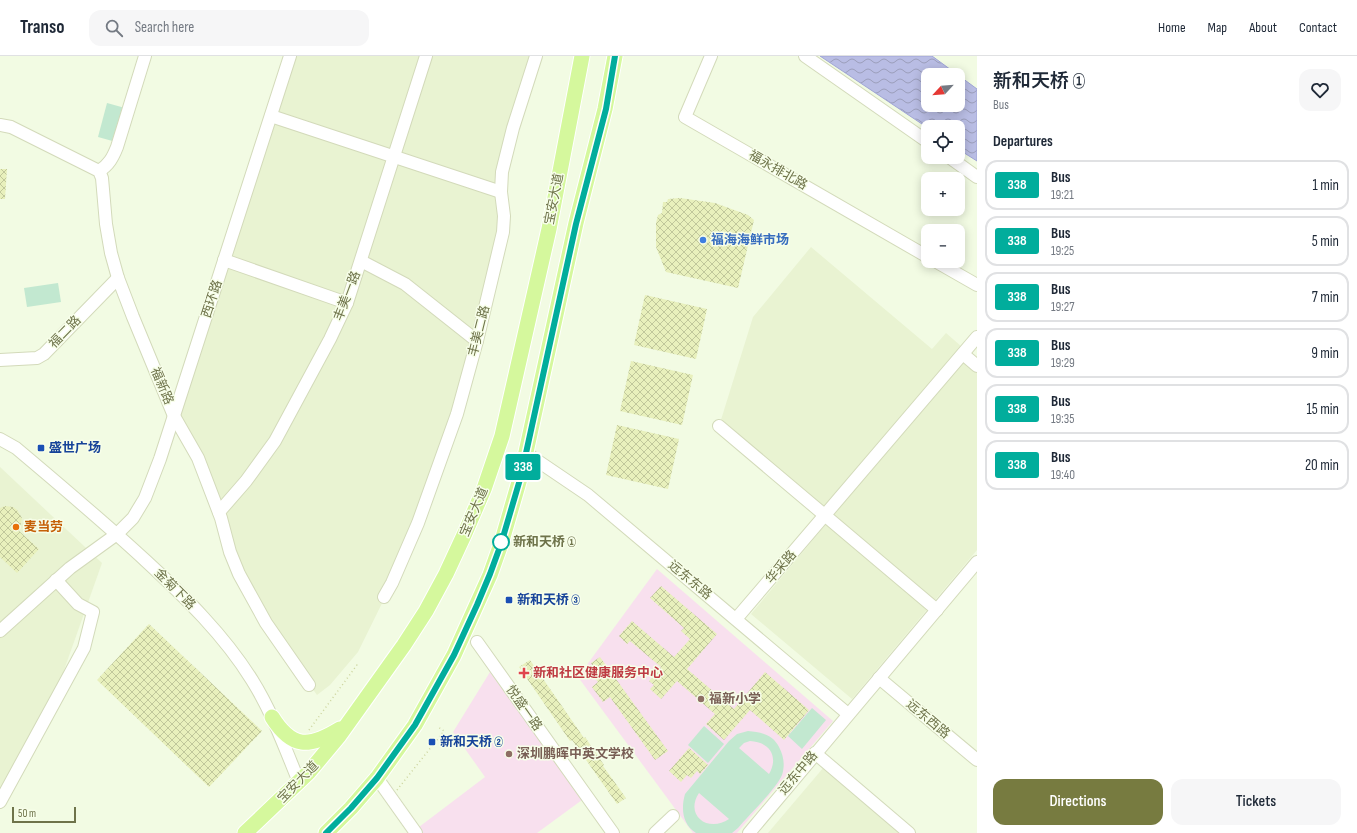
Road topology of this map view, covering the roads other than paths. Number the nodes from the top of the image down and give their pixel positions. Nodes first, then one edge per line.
1 (145, 56) edge
2 (290, 56) edge
3 (426, 56) edge
4 (536, 56) edge
5 (582, 56) edge
6 (711, 56) edge
7 (805, 56) edge
8 (616, 60) edge
9 (271, 116) junction
10 (0, 125) edge
11 (921, 137) edge
12 (395, 158) junction
13 (959, 164) edge
14 (99, 171) junction
15 (977, 177) edge
16 (501, 192) junction
17 (921, 253) edge
18 (224, 260) junction
19 (361, 261) junction
20 (947, 268) edge
21 (118, 278) junction
22 (977, 285) edge
23 (347, 303) junction
24 (977, 337) edge
25 (477, 341) junction
26 (963, 354) junction
27 (0, 360) edge
28 (977, 366) edge
29 (174, 416) junction
30 (719, 426) dead end
31 (0, 439) edge
32 (526, 453) junction
33 (218, 512) junction
34 (825, 515) junction
35 (117, 534) junction
36 (977, 562) edge
37 (56, 580) junction
38 (384, 597) dead end
39 (936, 610) junction
40 (736, 619) junction
41 (0, 630) edge
42 (477, 642) dead end
43 (878, 678) junction
44 (309, 685) dead end
45 (848, 714) junction
46 (272, 717) junction
47 (346, 726) junction
48 (815, 754) junction
49 (977, 760) edge
50 (377, 778) junction
51 (299, 782) junction
52 (0, 802) edge
53 (673, 816) dead end
54 (245, 833) edge
55 (326, 833) edge
56 (416, 833) edge
57 (613, 833) edge
58 (655, 833) edge
59 (749, 833) edge
60 (909, 833) edge

1 - 14 street
2 - 9 street, 西环路
3 - 12 street, 丰美一路
4 - 16 street, 丰美二路
5 - 47 main road, 宝安大道
6 - 17 street, 福永排北路
7 - 11 street
8 - 32 main road, 宝安大道
9 - 12 street
9 - 18 street, 西环路
10 - 14 street
12 - 16 street
12 - 19 street, 丰美一路
13 - 15 street
14 - 21 street, 福新路
16 - 25 street, 丰美二路
18 - 23 street
18 - 29 street, 西环路
19 - 23 street, 丰美一路
19 - 25 street
20 - 22 street
21 - 27 street, 福二路
21 - 29 street, 福新路
23 - 33 street, 丰美一路
24 - 26 street, 华采路
25 - 38 street, 丰美二路
26 - 28 street
26 - 34 street, 华采路
29 - 33 street, 福新路
29 - 35 street, 西环路
30 - 34 street
31 - 35 street, 金菊下路
32 - 40 street, 远东东路
32 - 50 main road, 宝安大道
33 - 44 street, 福新路
34 - 39 street
34 - 40 street, 华采路
35 - 37 street, 西环路
35 - 46 street, 金菊下路
36 - 39 street, 远东中路
37 - 41 street, 西环路
37 - 52 street
39 - 43 street, 远东中路
40 - 45 street, 远东东路
42 - 57 street, 悦盛一路
43 - 45 street, 远东中路
43 - 49 street, 远东西路
45 - 48 street, 远东中路
46 - 47 main road
46 - 51 street, 金菊下路
47 - 51 main road, 宝安大道
48 - 59 street, 远东中路
48 - 60 street
50 - 55 main road, 宝安大道
50 - 56 street
51 - 54 main road, 宝安大道
53 - 58 street

